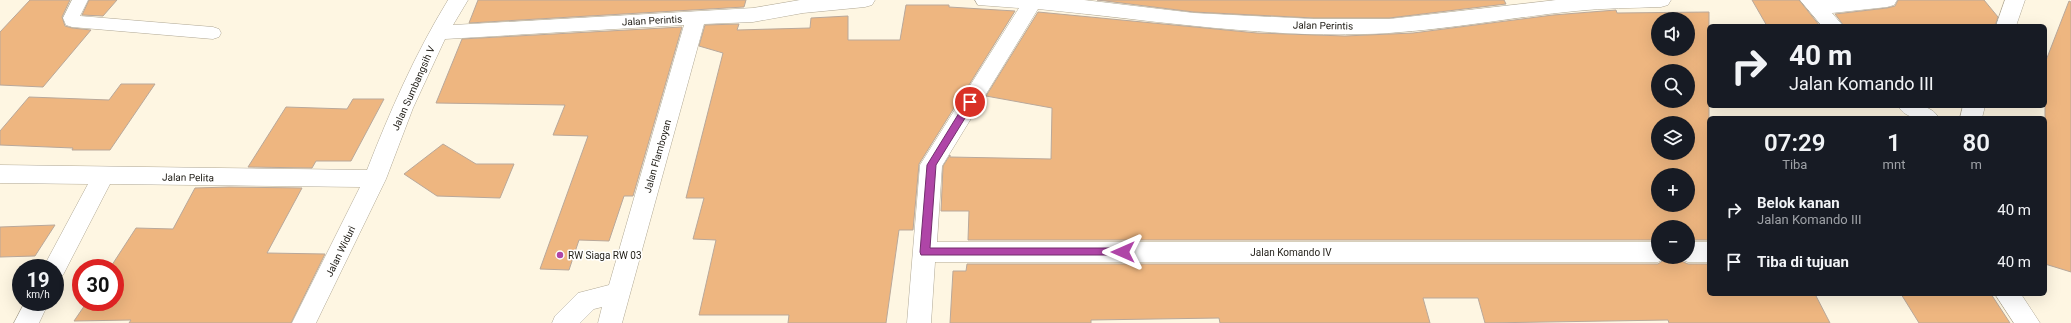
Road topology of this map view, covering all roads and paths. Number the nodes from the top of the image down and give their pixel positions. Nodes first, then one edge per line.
1 (80, 0) edge
2 (458, 0) edge
3 (865, 0) edge
4 (985, 0) edge
5 (1191, 0) edge
6 (1661, 0) edge
7 (1887, 0) edge
8 (2015, 0) edge
9 (828, 2) edge
10 (1033, 2) junction
11 (1814, 4) edge
12 (1463, 8) edge
13 (696, 18) junction
14 (1194, 20) junction
15 (1831, 24) edge
16 (2007, 24) edge
17 (213, 33) dead end
18 (438, 33) junction
19 (1913, 108) edge
20 (1925, 116) edge
21 (0, 174) edge
22 (103, 176) junction
23 (375, 179) junction
24 (924, 252) junction
25 (1651, 252) edge
26 (1695, 252) edge
27 (1707, 252) edge
28 (60, 259) edge
29 (618, 293) junction
30 (2009, 296) edge
31 (32, 311) edge
32 (26, 323) edge
33 (304, 323) edge
34 (564, 323) edge
35 (610, 323) edge
36 (919, 323) edge
37 (2028, 323) edge

1 - 17 lane
2 - 18 street, Jalan Sumbangsih V
3 - 9 street, Jalan Perintis
4 - 10 street, Jalan Perintis
5 - 14 street
6 - 12 street, Jalan Perintis
7 - 11 street
8 - 16 street
9 - 13 street, Jalan Perintis
10 - 14 street, Jalan Perintis
10 - 24 street
11 - 15 street
12 - 14 street, Jalan Perintis
13 - 18 street, Jalan Perintis
13 - 29 street, Jalan Flamboyan
18 - 23 street, Jalan Sumbangsih V
19 - 20 street
21 - 22 street, Jalan Pelita
22 - 23 street, Jalan Pelita
22 - 28 street
23 - 33 street, Jalan Widuri
24 - 25 street, Jalan Komando IV
24 - 36 street
26 - 27 street
29 - 34 street
29 - 35 street, Jalan Flamboyan
30 - 37 street
31 - 32 street

